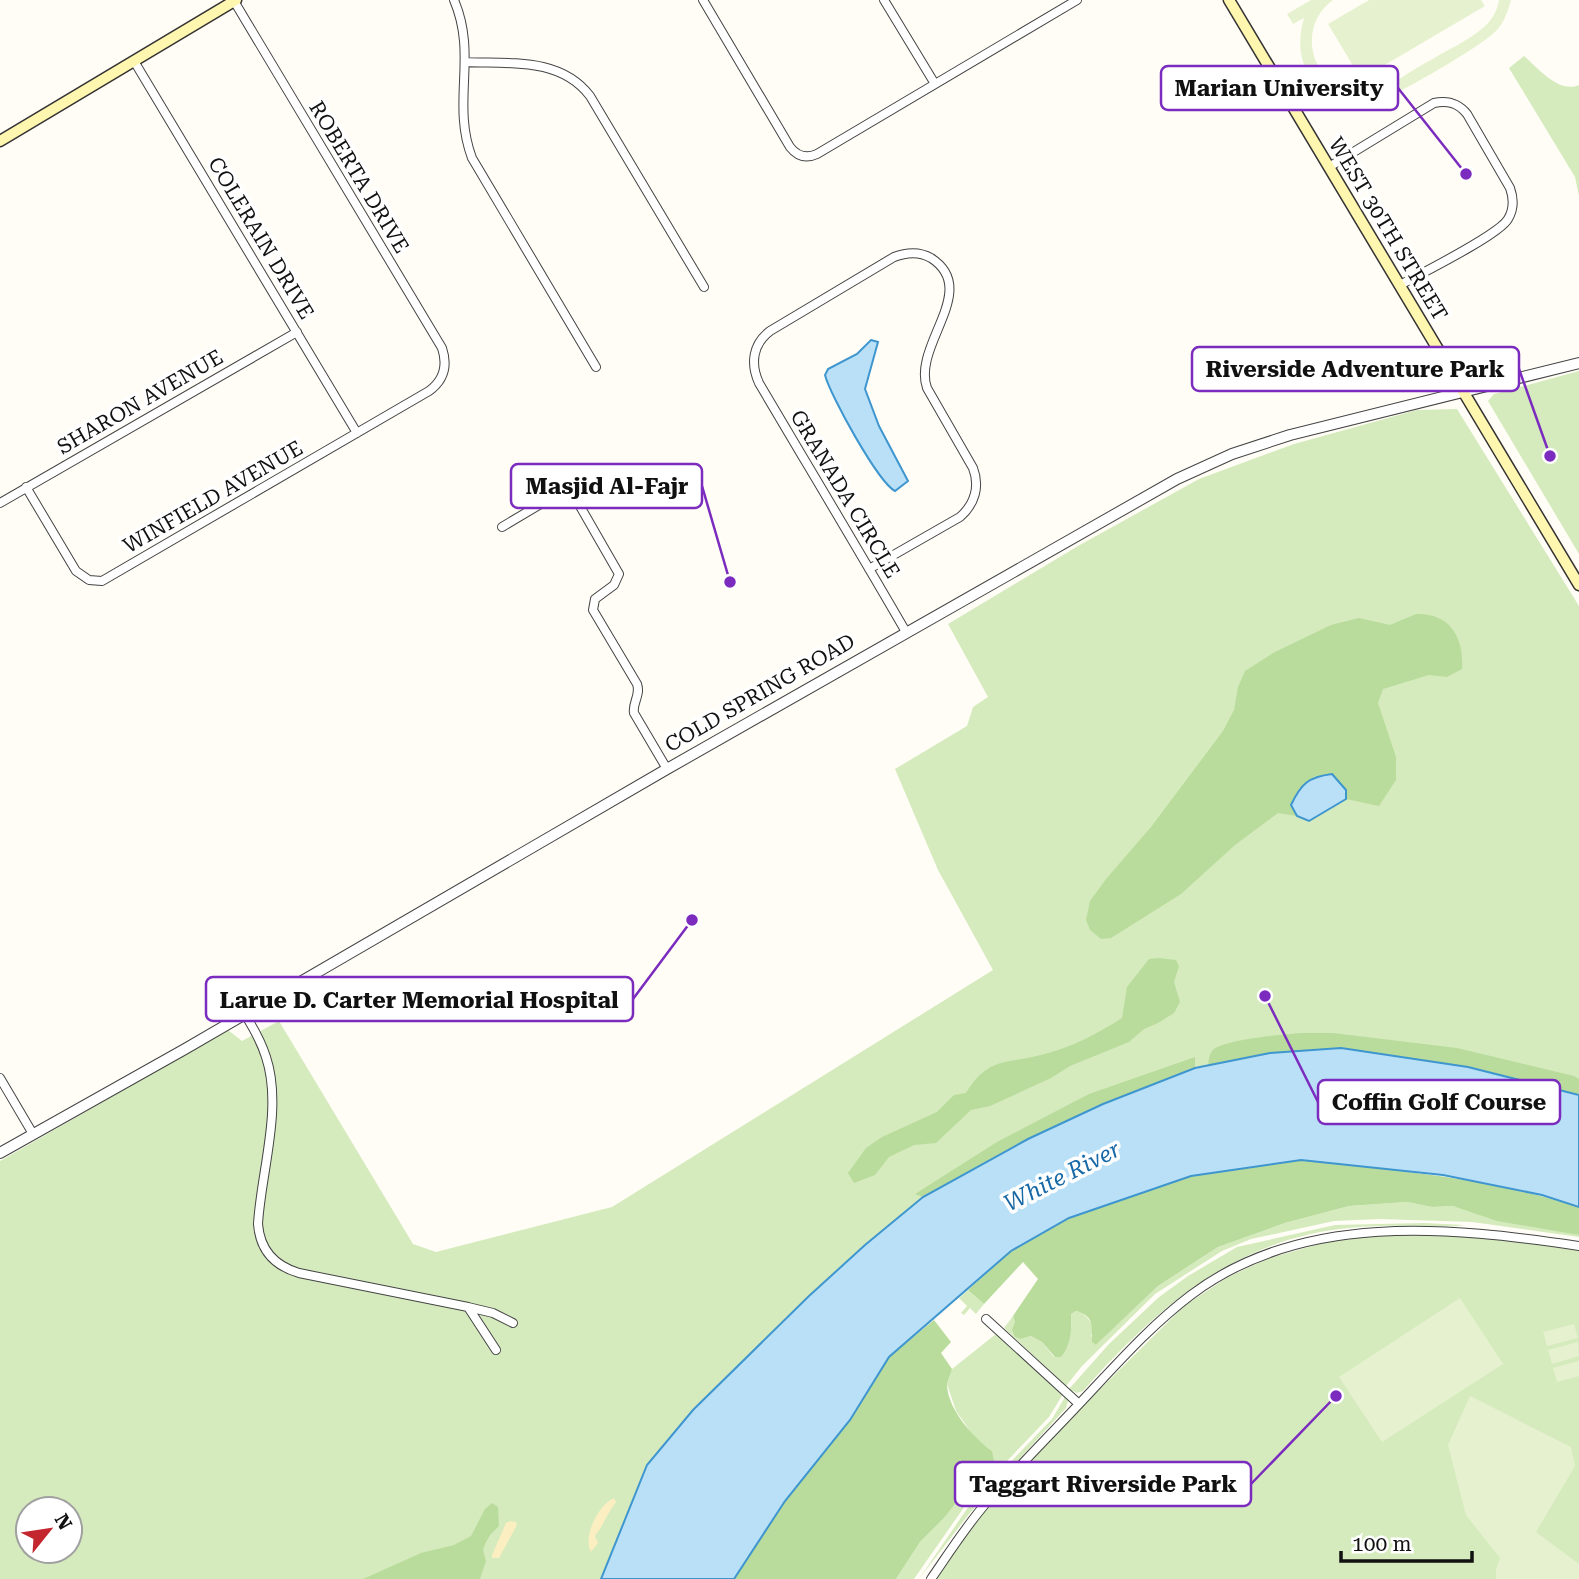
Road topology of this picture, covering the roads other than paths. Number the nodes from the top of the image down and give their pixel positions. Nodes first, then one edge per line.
1 (454, 0) edge
2 (703, 0) edge
3 (884, 0) edge
4 (1229, 0) edge
5 (235, 1) edge
6 (1070, 2) edge
7 (134, 61) junction
8 (466, 62) junction
9 (935, 84) junction
10 (0, 141) edge
11 (1329, 167) junction
12 (1400, 285) junction
13 (704, 287) dead end
14 (297, 331) junction
15 (1579, 363) edge
16 (596, 367) dead end
17 (444, 373) joint
18 (1464, 393) junction
19 (357, 433) junction
20 (586, 477) dead end
21 (26, 487) junction
22 (569, 487) junction
23 (0, 503) edge
24 (502, 527) dead end
25 (869, 569) junction
26 (1579, 585) edge
27 (906, 632) junction
28 (667, 769) junction
29 (244, 1013) junction
30 (0, 1078) edge
31 (33, 1134) junction
32 (0, 1153) edge
33 (1579, 1246) edge
34 (468, 1307) junction
35 (986, 1319) dead end
36 (513, 1323) dead end
37 (496, 1350) dead end
38 (1079, 1404) junction
39 (930, 1579) edge

1 - 8 street
2 - 9 street
3 - 9 street
4 - 11 main road, WEST 30TH STREET
5 - 7 main road
5 - 17 street, ROBERTA DRIVE
6 - 9 street
7 - 10 main road
7 - 14 street, COLERAIN DRIVE
8 - 13 street
8 - 16 street
11 - 12 main road, WEST 30TH STREET
11 - 12 street
12 - 18 main road, WEST 30TH STREET
14 - 19 street, COLERAIN DRIVE
14 - 21 street, SHARON AVENUE
15 - 18 street, COLD SPRING ROAD
17 - 19 street, WINFIELD AVENUE
18 - 26 main road, WEST 30TH STREET
18 - 27 street, COLD SPRING ROAD
19 - 21 street, WINFIELD AVENUE
20 - 22 street
21 - 23 street, SHARON AVENUE
22 - 24 street
22 - 28 street
25 - 25 street, GRANADA CIRCLE
25 - 27 street, GRANADA CIRCLE
27 - 28 street, COLD SPRING ROAD
28 - 29 street, COLD SPRING ROAD
29 - 31 street, COLD SPRING ROAD
29 - 34 street
30 - 31 street
31 - 32 street, COLD SPRING ROAD
33 - 38 street
34 - 36 street
34 - 37 street
35 - 38 street
38 - 39 street

